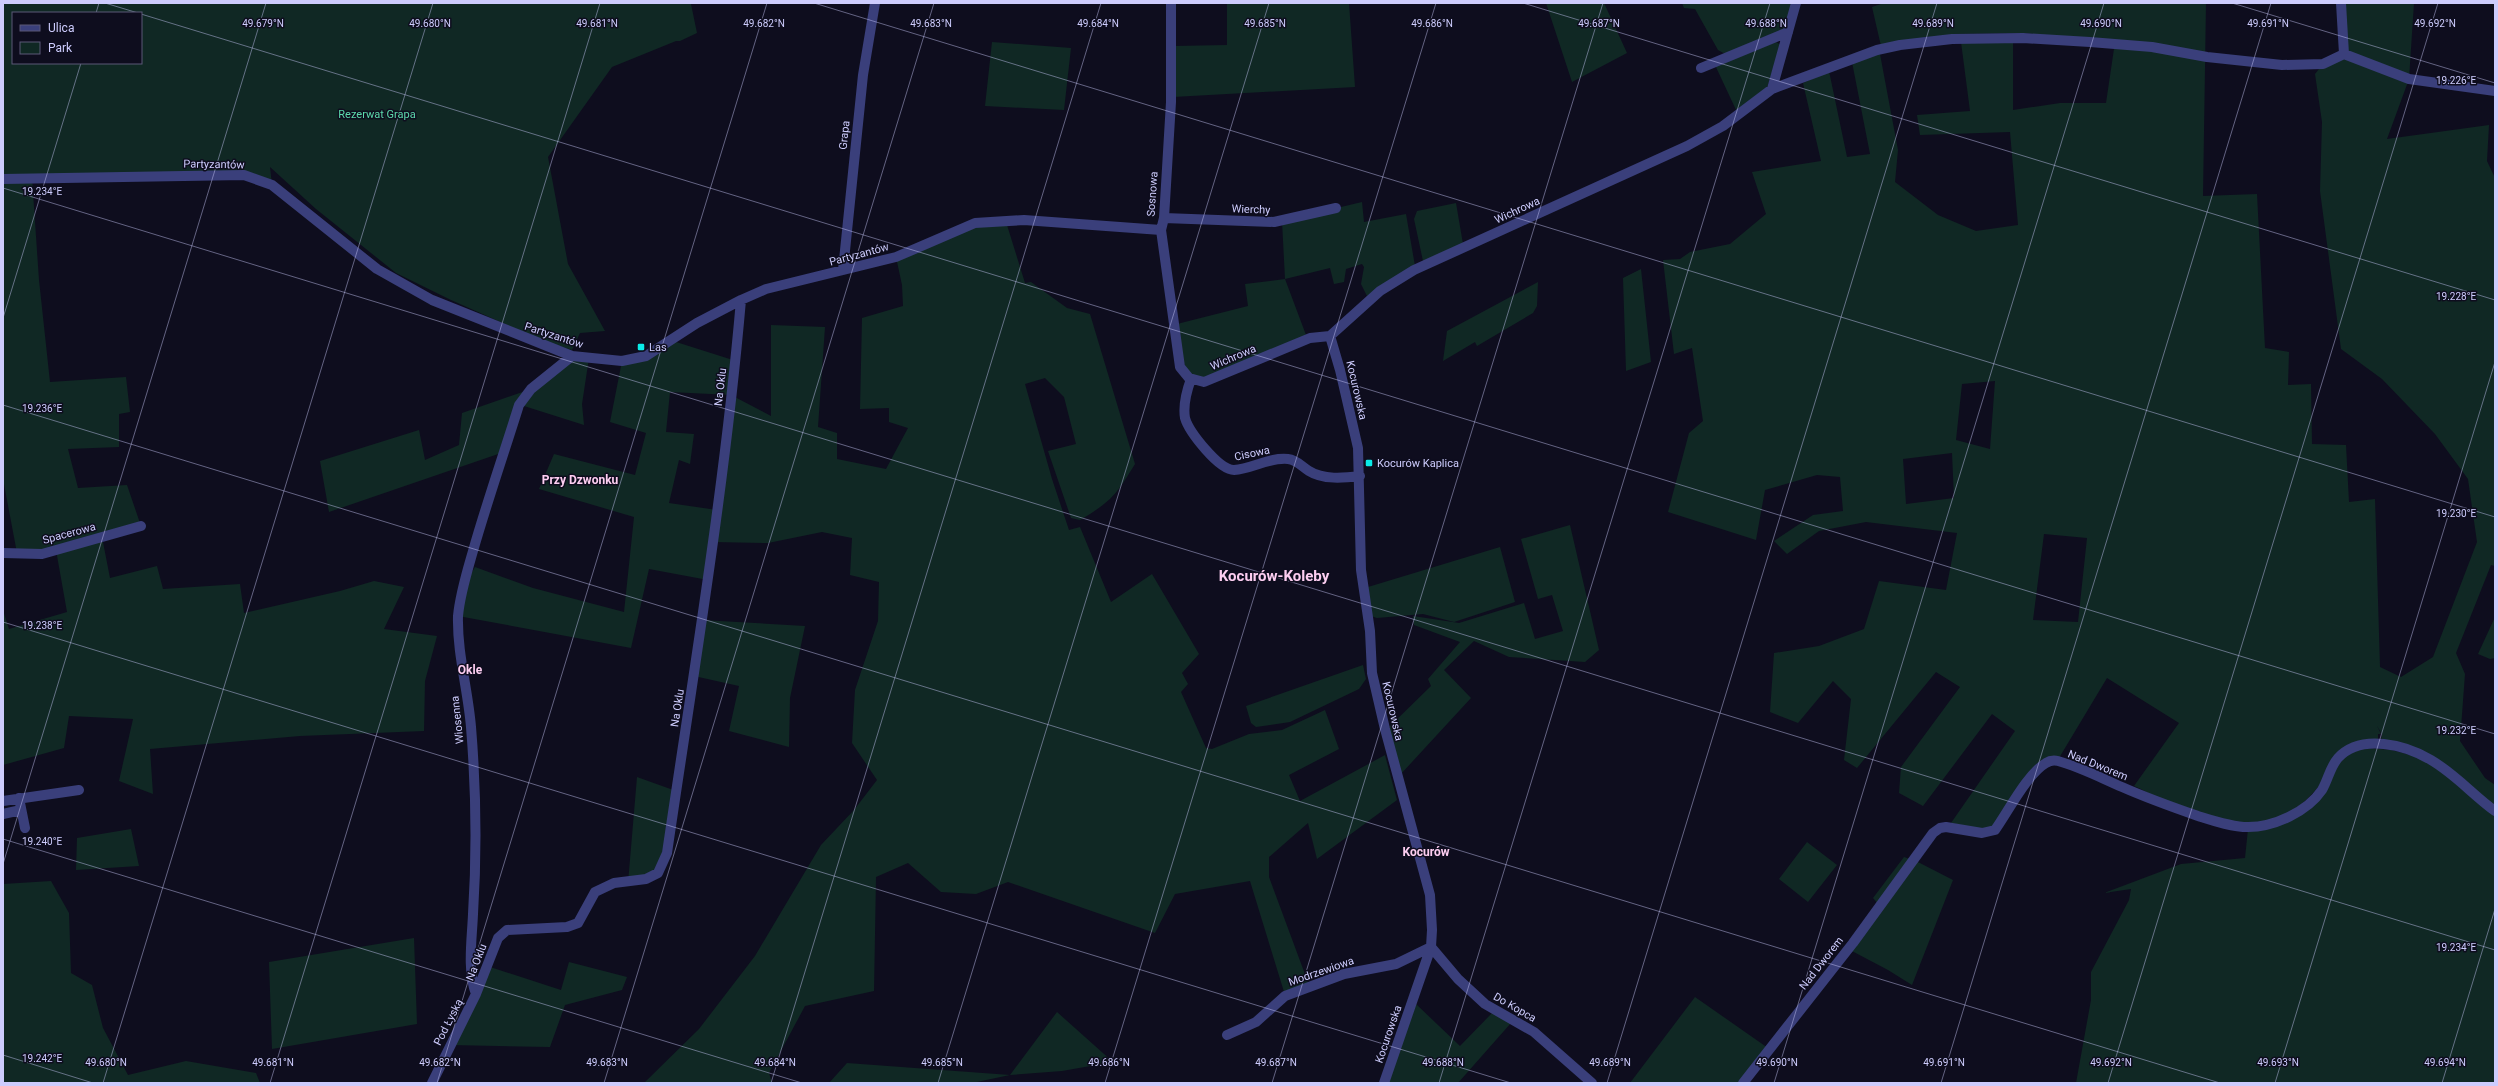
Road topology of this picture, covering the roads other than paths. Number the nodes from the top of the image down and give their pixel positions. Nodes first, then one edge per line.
1 (875, 3) edge
2 (1171, 3) edge
3 (1796, 3) edge
4 (2341, 3) edge
5 (1788, 32) junction
6 (2344, 54) junction
7 (1700, 68) dead end
8 (1772, 89) junction
9 (2495, 91) edge
10 (3, 179) edge
11 (1336, 208) dead end
12 (1164, 218) junction
13 (1161, 230) junction
14 (843, 270) junction
15 (741, 300) junction
16 (1330, 336) junction
17 (572, 356) junction
18 (1191, 379) junction
19 (1360, 476) junction
20 (141, 526) dead end
21 (3, 553) edge
22 (79, 790) dead end
23 (19, 798) junction
24 (3, 801) edge
25 (21, 810) junction
26 (2495, 811) edge
27 (3, 814) edge
28 (25, 828) dead end
29 (1431, 947) junction
30 (476, 994) junction
31 (1227, 1035) dead end
32 (432, 1083) edge
33 (1384, 1083) edge
34 (1592, 1083) edge
35 (1743, 1083) edge

1 - 14 street, Grapa
2 - 12 street, Sosnowa
3 - 5 street
4 - 6 street
5 - 7 street
5 - 8 street
6 - 8 street, Wichrowa
6 - 9 street
8 - 16 street, Wichrowa
10 - 17 street, Partyzantów
11 - 12 street, Wierchy
12 - 13 street, Sosnowa
13 - 14 street, Partyzantów
13 - 18 street, Sosnowa
14 - 15 street, Partyzantów
15 - 17 street, Partyzantów
15 - 30 street, Na Oklu
16 - 18 street, Wichrowa
16 - 19 street, Kocurowska
17 - 30 street, Wiosenna
18 - 19 street, Cisowa
19 - 29 street, Kocurowska
20 - 21 street, Spacerowa
22 - 23 street
23 - 24 street
23 - 25 street
25 - 27 street
25 - 28 street
26 - 35 street, Nad Dworem
29 - 31 street, Modrzewiowa
29 - 33 street, Kocurowska
29 - 34 street, Do Kopca
30 - 32 street, Pod Łyską

